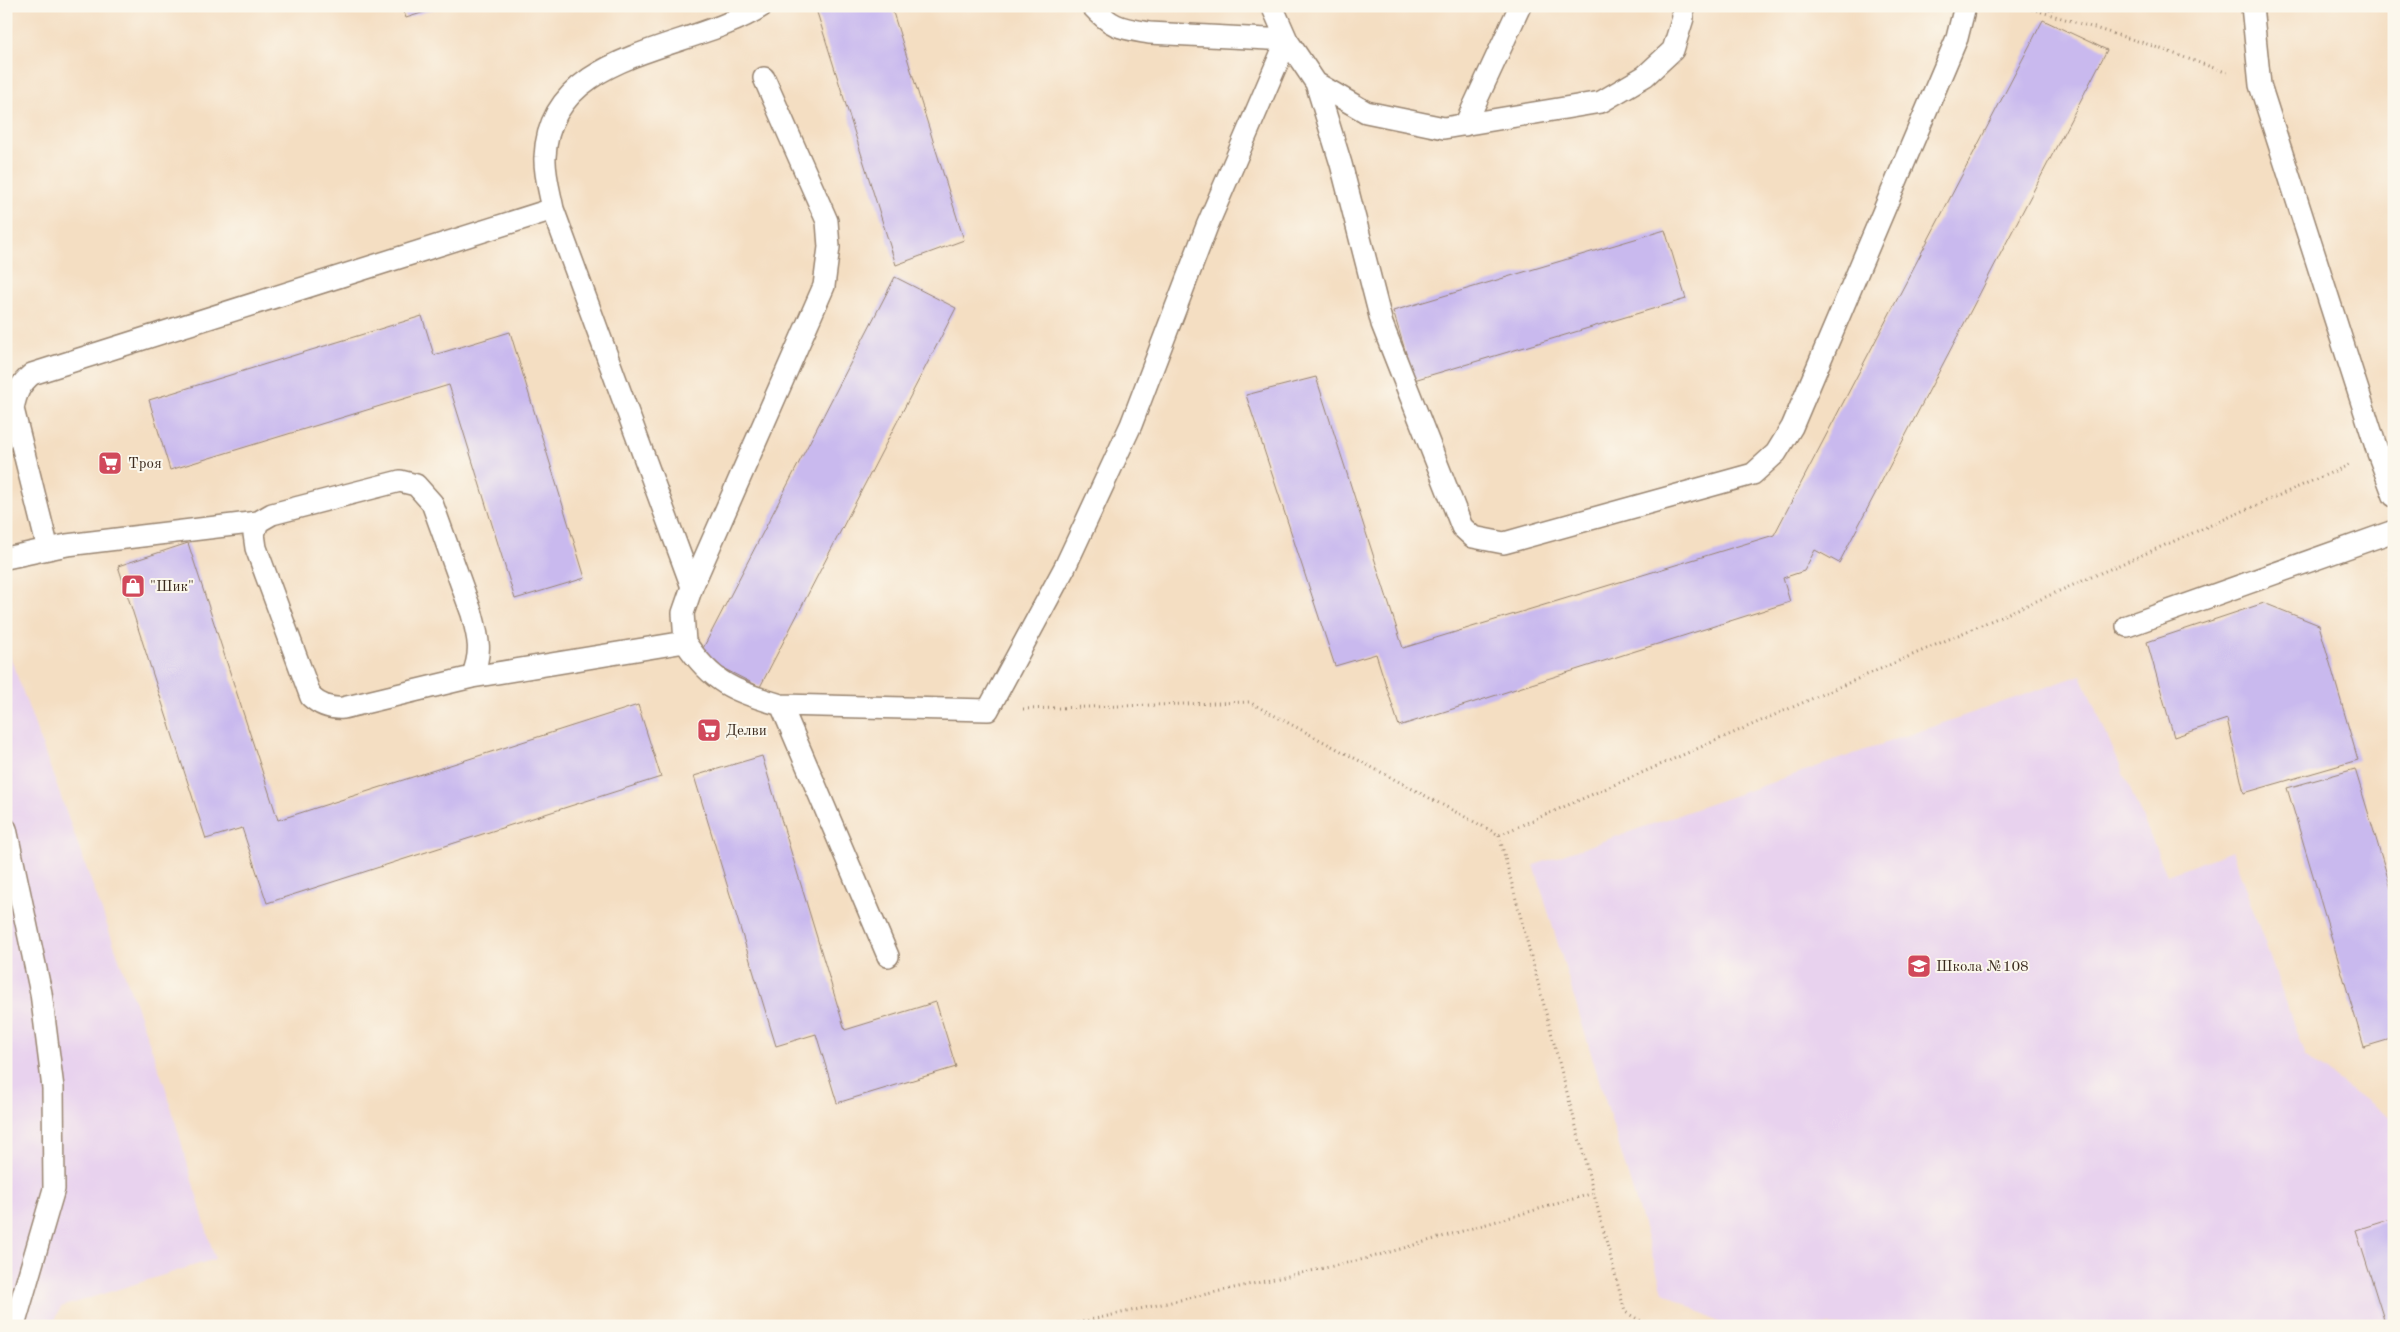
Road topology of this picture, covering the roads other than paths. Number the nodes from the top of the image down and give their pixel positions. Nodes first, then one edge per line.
1 (762, 6) edge
2 (1092, 6) edge
3 (1272, 6) edge
4 (1520, 6) edge
5 (1682, 6) edge
6 (1965, 6) edge
7 (2252, 6) edge
8 (1286, 40) junction
9 (764, 78) dead end
10 (1316, 83) junction
11 (1465, 125) junction
12 (553, 209) junction
13 (2394, 496) edge
14 (258, 522) junction
15 (2394, 531) edge
16 (48, 549) junction
17 (6, 558) edge
18 (692, 587) junction
19 (2127, 626) dead end
20 (685, 642) junction
21 (472, 677) junction
22 (781, 705) junction
23 (6, 829) edge
24 (888, 956) dead end
25 (14, 1326) edge

1 - 12 lane
2 - 8 lane
3 - 8 lane
4 - 11 lane
5 - 11 lane
6 - 10 lane
7 - 13 lane
8 - 10 lane
8 - 22 lane
9 - 18 lane
10 - 11 lane
12 - 16 lane
12 - 18 lane
14 - 16 lane
14 - 21 lane
14 - 21 lane
15 - 19 lane
16 - 17 lane
18 - 20 lane
20 - 21 lane
20 - 22 lane
22 - 24 lane
23 - 25 lane

